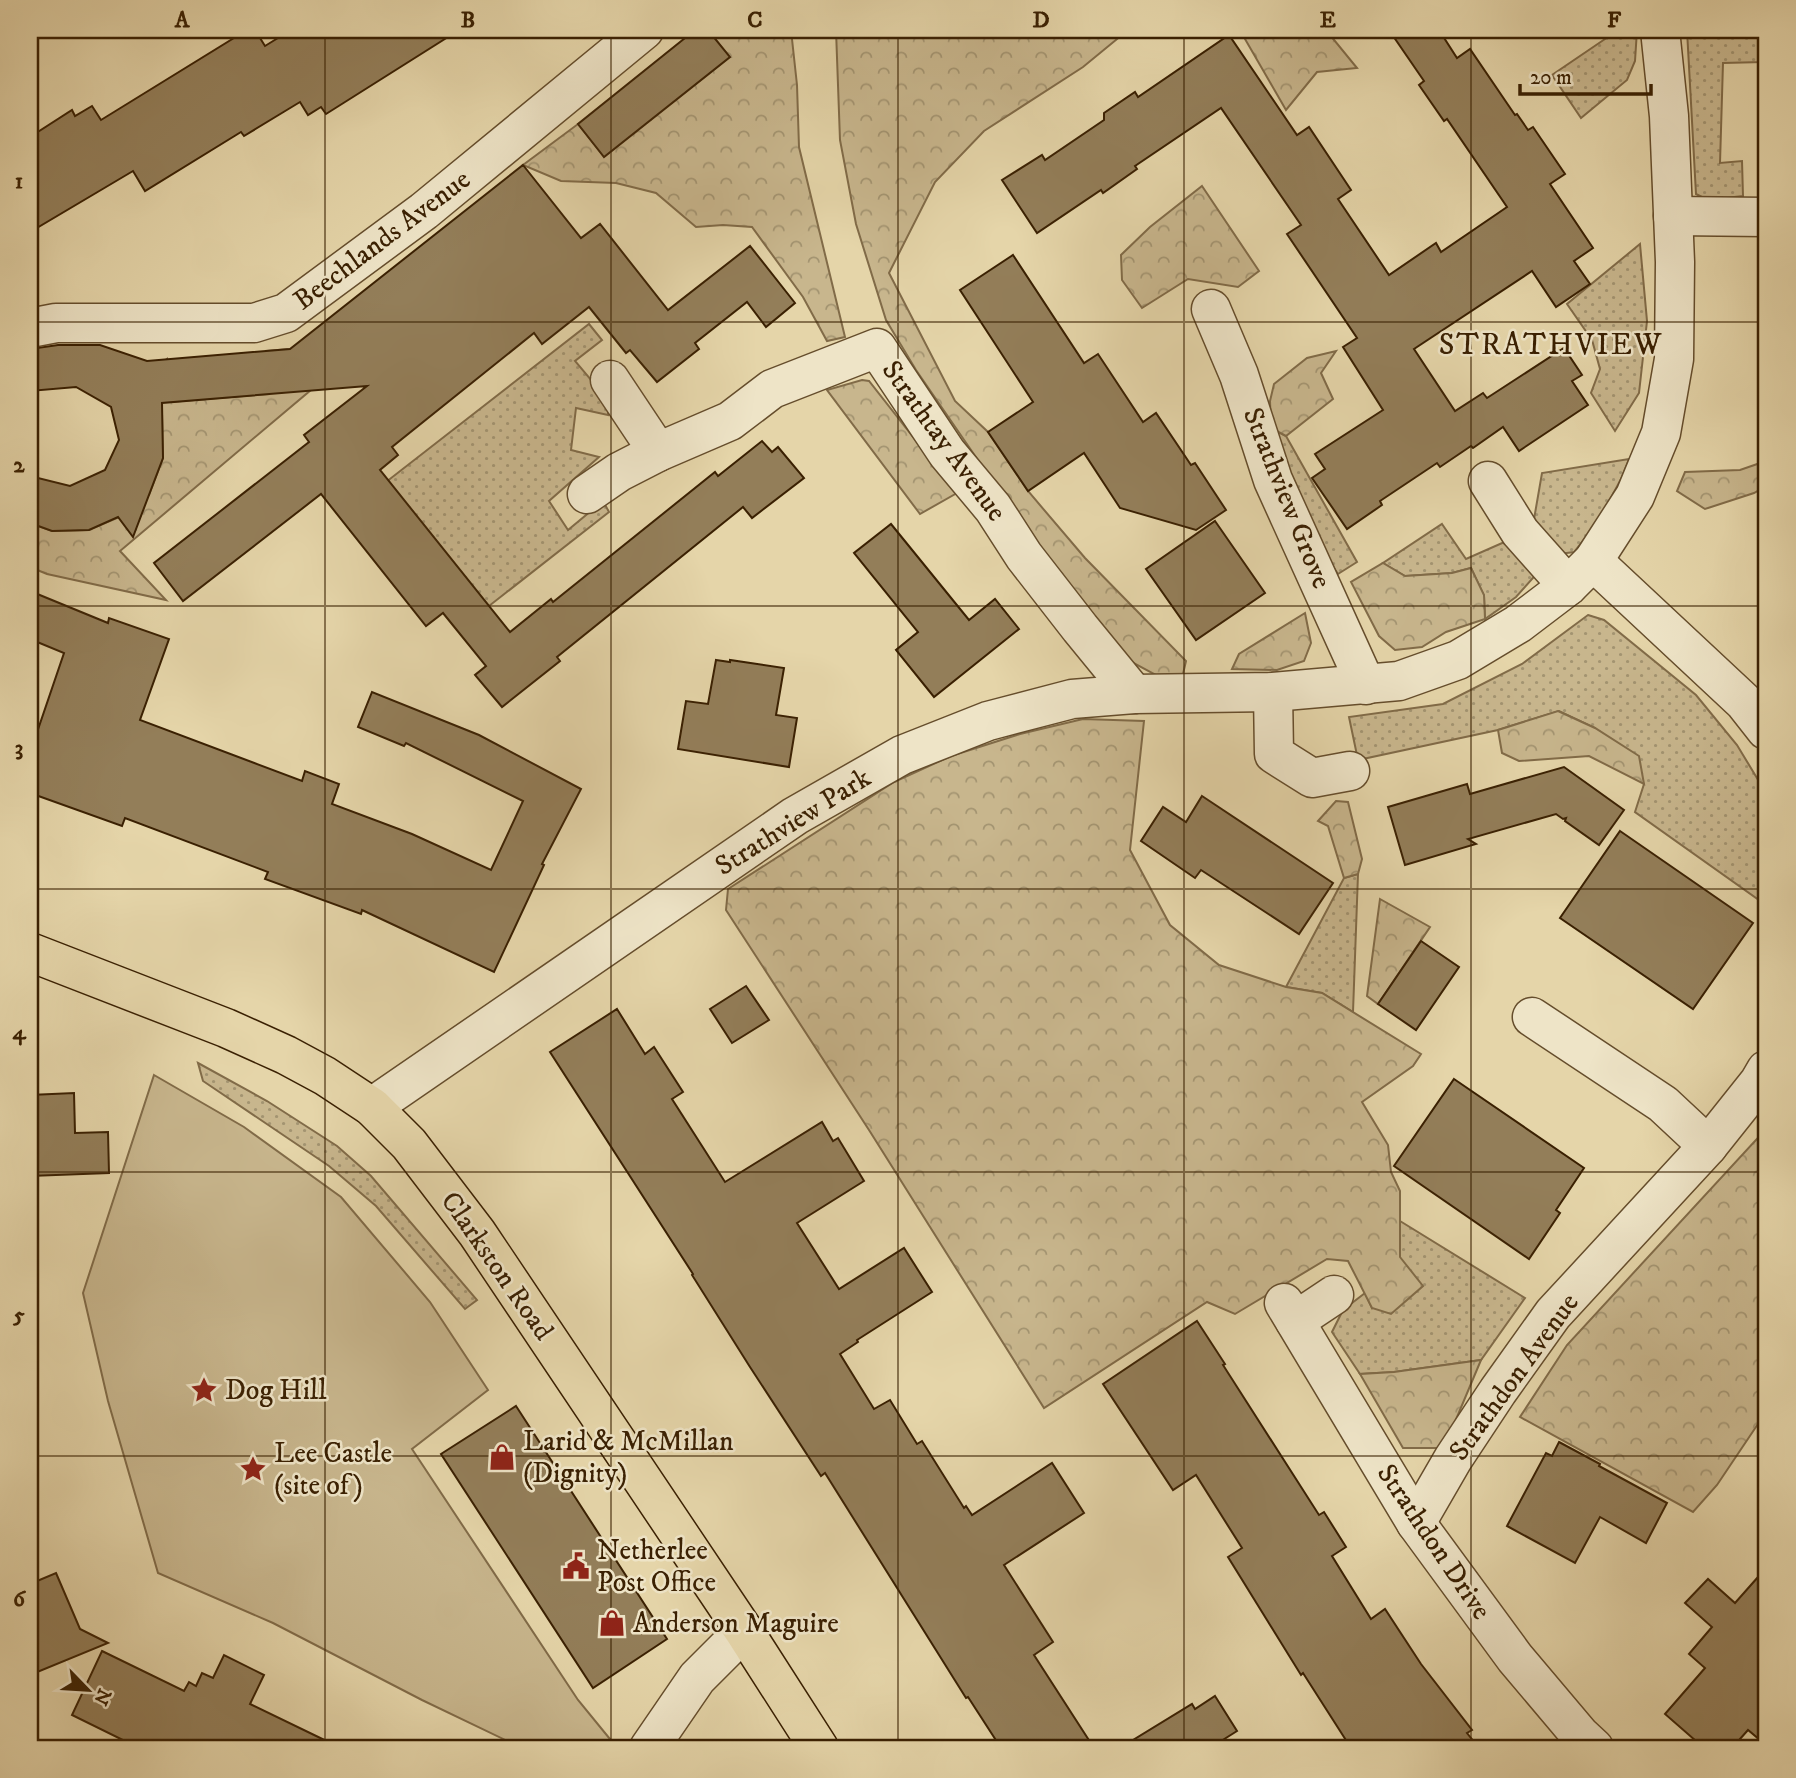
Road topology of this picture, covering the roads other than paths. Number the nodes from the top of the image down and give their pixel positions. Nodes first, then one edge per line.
1 (644, 30) edge
2 (1660, 30) edge
3 (1673, 216) junction
4 (1766, 217) edge
5 (1211, 309) dead end
6 (30, 328) edge
7 (610, 380) dead end
8 (658, 452) junction
9 (1488, 481) dead end
10 (587, 494) dead end
11 (1581, 573) junction
12 (1366, 685) junction
13 (1273, 692) junction
14 (1134, 694) junction
15 (1766, 730) edge
16 (1349, 771) dead end
17 (30, 952) edge
18 (1532, 1017) dead end
19 (1766, 1070) edge
20 (372, 1107) junction
21 (1708, 1146) junction
22 (1334, 1295) dead end
23 (1416, 1523) junction
24 (744, 1631) junction
25 (649, 1748) edge
26 (819, 1748) edge
27 (1594, 1748) edge

1 - 6 street, Beechlands Avenue
2 - 3 street, Strathview Park
3 - 4 street
3 - 11 street, Strathview Park
5 - 12 street, Strathview Grove
7 - 8 street
8 - 10 street, Strathtay Avenue
8 - 14 street, Strathtay Avenue
9 - 11 street
11 - 12 street, Strathview Park
11 - 15 street
12 - 13 street, Strathview Park
13 - 14 street, Strathview Park
13 - 16 street
14 - 20 street, Strathview Park
17 - 20 main road, Clarkston Road
18 - 21 street
19 - 21 street, Strathdon Avenue
20 - 24 main road, Clarkston Road
21 - 23 street, Strathdon Avenue
22 - 23 street, Strathdon Drive
23 - 27 street, Strathdon Drive
24 - 25 street
24 - 26 main road, Clarkston Road

